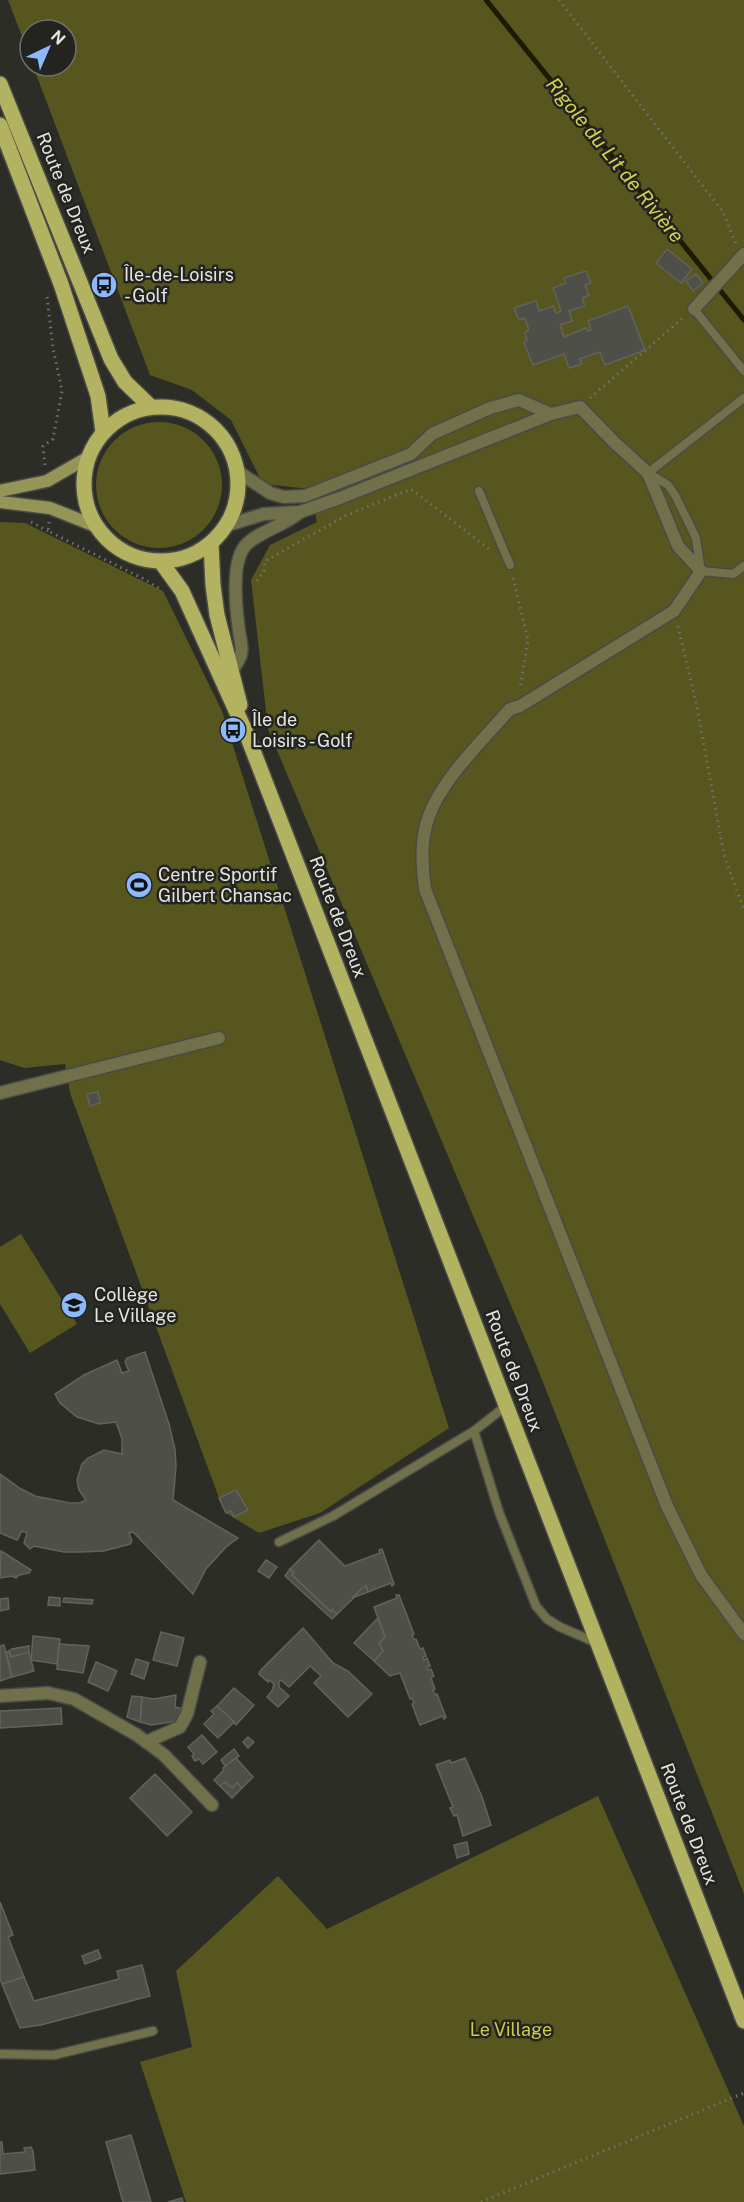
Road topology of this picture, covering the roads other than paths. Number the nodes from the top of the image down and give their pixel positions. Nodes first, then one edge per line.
1 (0, 84) edge
2 (0, 125) edge
3 (742, 256) edge
4 (694, 309) joint
5 (744, 371) edge
6 (744, 398) edge
7 (151, 407) junction
8 (551, 414) junction
9 (103, 432) junction
10 (87, 458) junction
11 (237, 471) junction
12 (648, 473) junction
13 (0, 491) edge
14 (479, 491) dead end
15 (0, 502) edge
16 (300, 512) junction
17 (228, 525) junction
18 (95, 526) junction
19 (211, 544) junction
20 (161, 562) junction
21 (510, 565) road end
22 (744, 566) edge
23 (701, 571) junction
24 (232, 670) junction
25 (247, 735) junction
26 (219, 1038) dead end
27 (0, 1093) edge
28 (506, 1406) junction
29 (474, 1431) junction
30 (279, 1542) dead end
31 (744, 1634) edge
32 (598, 1644) junction
33 (200, 1662) dead end
34 (0, 1696) edge
35 (146, 1742) junction
36 (212, 1805) dead end
37 (744, 2020) edge
38 (153, 2031) dead end
39 (0, 2054) edge

1 - 7 main road, Route de Dreux
2 - 9 main road, Route de Dreux
3 - 4 street
4 - 5 lane
6 - 12 lane
7 - 9 main road
7 - 11 main road
8 - 11 street
8 - 12 street
8 - 16 street
9 - 10 main road
10 - 13 main road
10 - 18 main road
11 - 17 main road
12 - 23 street
12 - 23 lane
14 - 21 lane
15 - 18 main road
16 - 17 street
16 - 24 street
17 - 19 main road
18 - 20 main road
19 - 20 main road
19 - 24 main road, Route de Dreux
20 - 25 main road, Route de Dreux
22 - 23 lane
23 - 31 street
24 - 25 main road, Route de Dreux
25 - 28 main road, Route de Dreux
26 - 27 street
28 - 29 lane
28 - 32 main road, Route de Dreux
29 - 30 lane
29 - 32 lane
32 - 37 main road, Route de Dreux
33 - 35 street
34 - 35 street
35 - 36 street
38 - 39 lane

